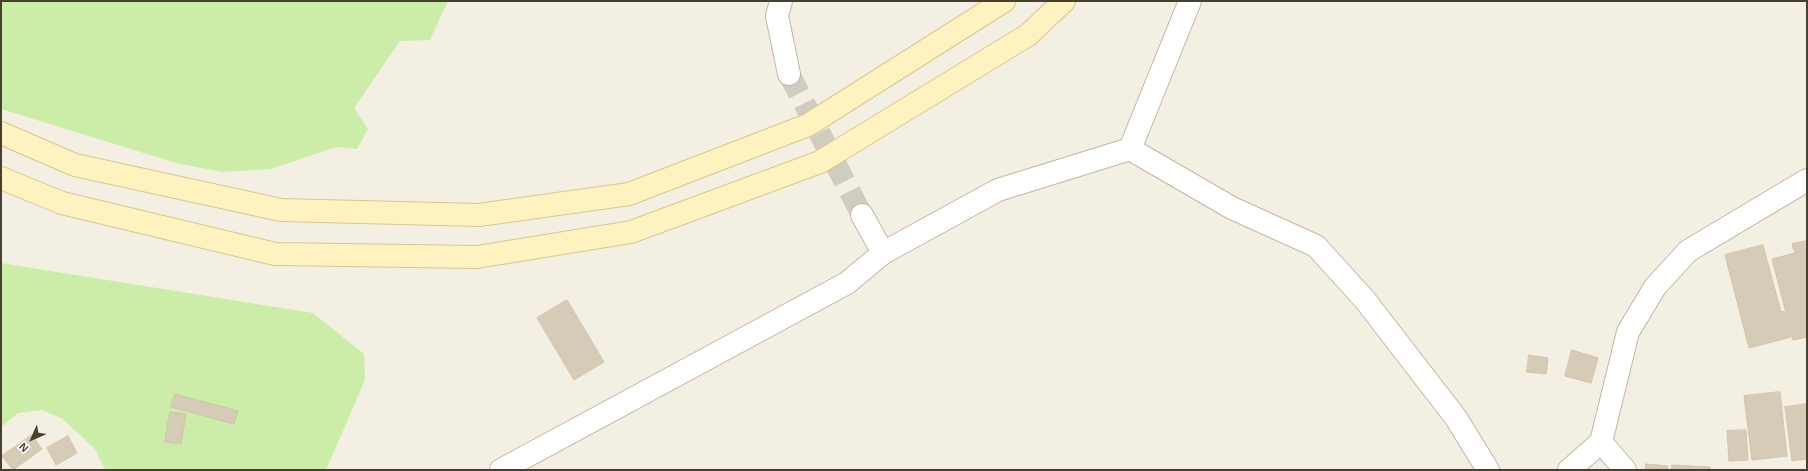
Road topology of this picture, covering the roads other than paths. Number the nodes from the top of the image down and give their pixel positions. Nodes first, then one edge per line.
1 (781, 1) edge
2 (1004, 1) edge
3 (1064, 1) edge
4 (1190, 1) edge
5 (789, 74) tunnel mouth
6 (1, 133) edge
7 (1130, 150) junction
8 (1, 178) edge
9 (1807, 180) edge
10 (862, 215) tunnel mouth
11 (883, 253) junction
12 (1601, 442) junction
13 (500, 470) edge
14 (1488, 470) edge
15 (1569, 470) edge
16 (1625, 470) edge

1 - 5 street
2 - 6 street
3 - 8 street
4 - 7 street
7 - 11 street
7 - 14 street
9 - 12 street
10 - 11 street
11 - 13 street
12 - 15 street
12 - 16 street

